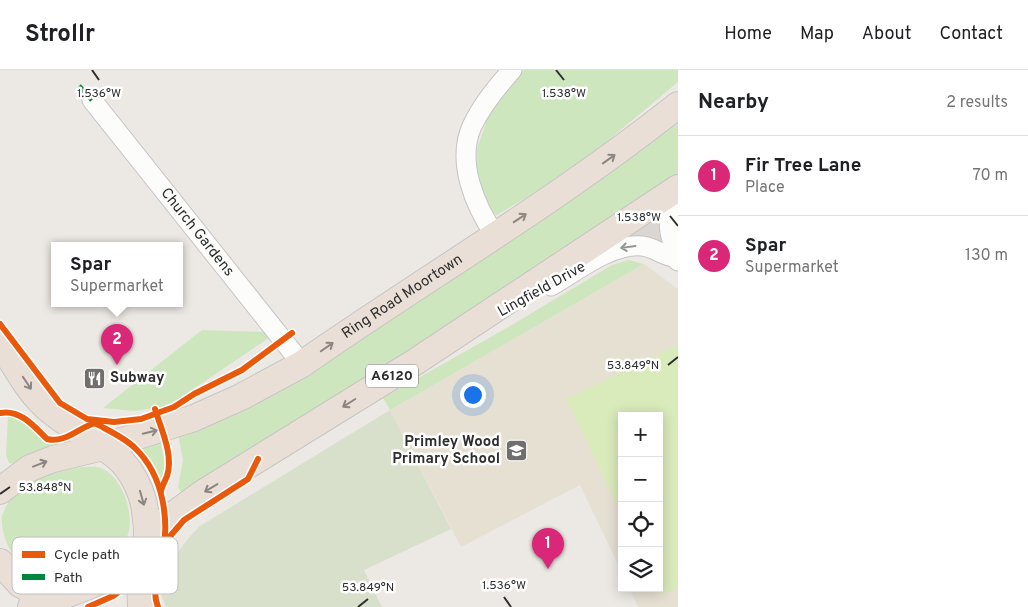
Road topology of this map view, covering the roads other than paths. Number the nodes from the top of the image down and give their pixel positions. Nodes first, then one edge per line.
1 (512, 70) edge
2 (92, 100) dead end
3 (678, 105) edge
4 (678, 188) edge
5 (678, 207) edge
6 (495, 235) junction
7 (676, 259) edge
8 (0, 343) edge
9 (415, 362) junction
10 (302, 364) junction
11 (103, 447) junction
12 (0, 491) edge
13 (146, 537) edge
14 (152, 537) edge
15 (0, 562) edge
16 (12, 575) edge
17 (33, 594) edge
18 (71, 594) edge
19 (141, 594) edge
20 (47, 605) edge
21 (141, 607) edge

1 - 6 street
2 - 10 street, Church Gardens
6 -> 3 highway, Ring Road Moortown
4 - 9 highway, A6120
5 - 7 street, Lingfield Drive
10 -> 6 highway, Ring Road Moortown
7 -> 9 street, Lingfield Drive
8 -> 11 highway
9 -> 14 highway, A6120
11 -> 10 highway, Ring Road Moortown
12 -> 11 highway, Ring Road Moortown
11 -> 13 highway
15 - 16 highway
17 - 20 highway
18 - 20 highway
19 - 21 highway

